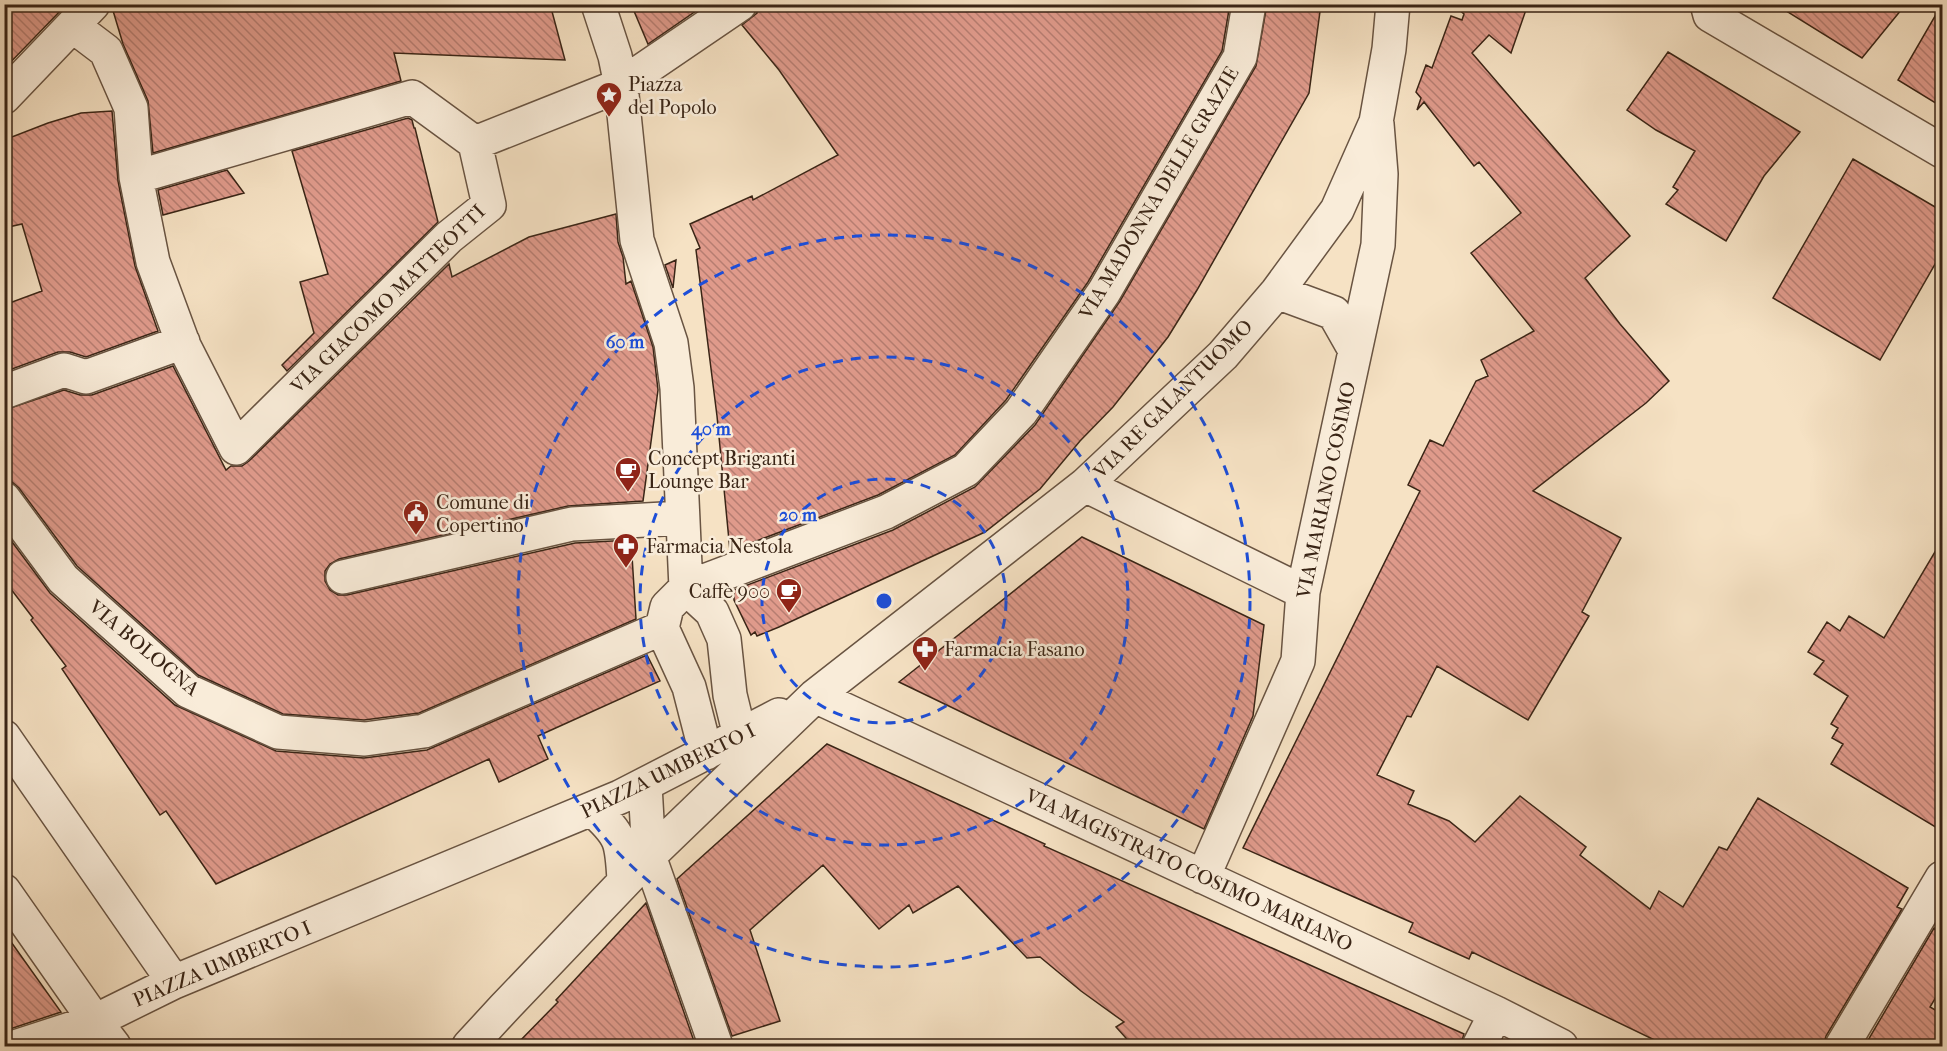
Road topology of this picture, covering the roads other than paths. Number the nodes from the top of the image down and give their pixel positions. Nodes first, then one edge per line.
1 (598, 4) edge
2 (740, 4) edge
3 (1249, 4) edge
4 (1393, 4) edge
5 (1709, 10) edge
6 (83, 15) edge
7 (621, 85) junction
8 (4, 97) edge
9 (1376, 123) junction
10 (475, 143) junction
11 (1942, 151) edge
12 (136, 177) junction
13 (1277, 292) junction
14 (183, 342) junction
15 (1355, 350) junction
16 (4, 392) edge
17 (1086, 485) junction
18 (4, 499) edge
19 (682, 518) junction
20 (343, 577) dead end
21 (686, 588) junction
22 (1303, 592) junction
23 (662, 628) junction
24 (815, 696) junction
25 (740, 736) junction
26 (4, 737) edge
27 (706, 753) junction
28 (733, 775) junction
29 (645, 785) junction
30 (592, 809) junction
31 (649, 856) junction
32 (1203, 877) junction
33 (624, 881) junction
34 (1940, 889) edge
35 (4, 891) edge
36 (174, 982) junction
37 (1496, 1013) junction
38 (104, 1034) edge
39 (18, 1047) edge
40 (469, 1047) edge
41 (716, 1047) edge
42 (1479, 1047) edge
43 (1561, 1047) edge
44 (1842, 1047) edge

1 - 7 street
2 - 7 street
3 - 21 street, VIA MADONNA DELLE GRAZIE
4 - 9 street, VIA RE GALANTUOMO
5 - 11 street
6 - 8 street
6 - 12 street
7 - 10 street
7 - 19 street
9 - 13 street, VIA RE GALANTUOMO
9 - 15 street, VIA MARIANO COSIMO
10 - 12 street
10 - 14 street, VIA GIACOMO MATTEOTTI
12 - 14 street
13 - 15 street
13 - 17 street, VIA RE GALANTUOMO
14 - 16 street
15 - 22 street, VIA MARIANO COSIMO
17 - 22 street
17 - 24 street, VIA RE GALANTUOMO
18 - 23 street, VIA BOLOGNA
19 - 20 street
19 - 21 street
21 - 23 street
21 - 25 street
22 - 32 street, VIA MARIANO COSIMO
23 - 27 street
24 - 25 street, PIAZZA UMBERTO I
24 - 28 street, PIAZZA UMBERTO I
24 - 32 street, VIA MAGISTRATO COSIMO MARIANO
25 - 27 street, PIAZZA UMBERTO I
25 - 28 street
26 - 36 street
27 - 29 street, PIAZZA UMBERTO I
28 - 31 street, PIAZZA UMBERTO I
29 - 30 street, PIAZZA UMBERTO I
29 - 31 street
30 - 33 street
30 - 36 street, PIAZZA UMBERTO I
31 - 33 street, PIAZZA UMBERTO I
31 - 41 street
32 - 37 street, VIA MAGISTRATO COSIMO MARIANO
33 - 40 street, PIAZZA UMBERTO I
34 - 44 street
35 - 38 street
36 - 38 street, PIAZZA UMBERTO I
37 - 42 street
37 - 43 street, VIA MAGISTRATO COSIMO MARIANO
38 - 39 street, PIAZZA UMBERTO I

